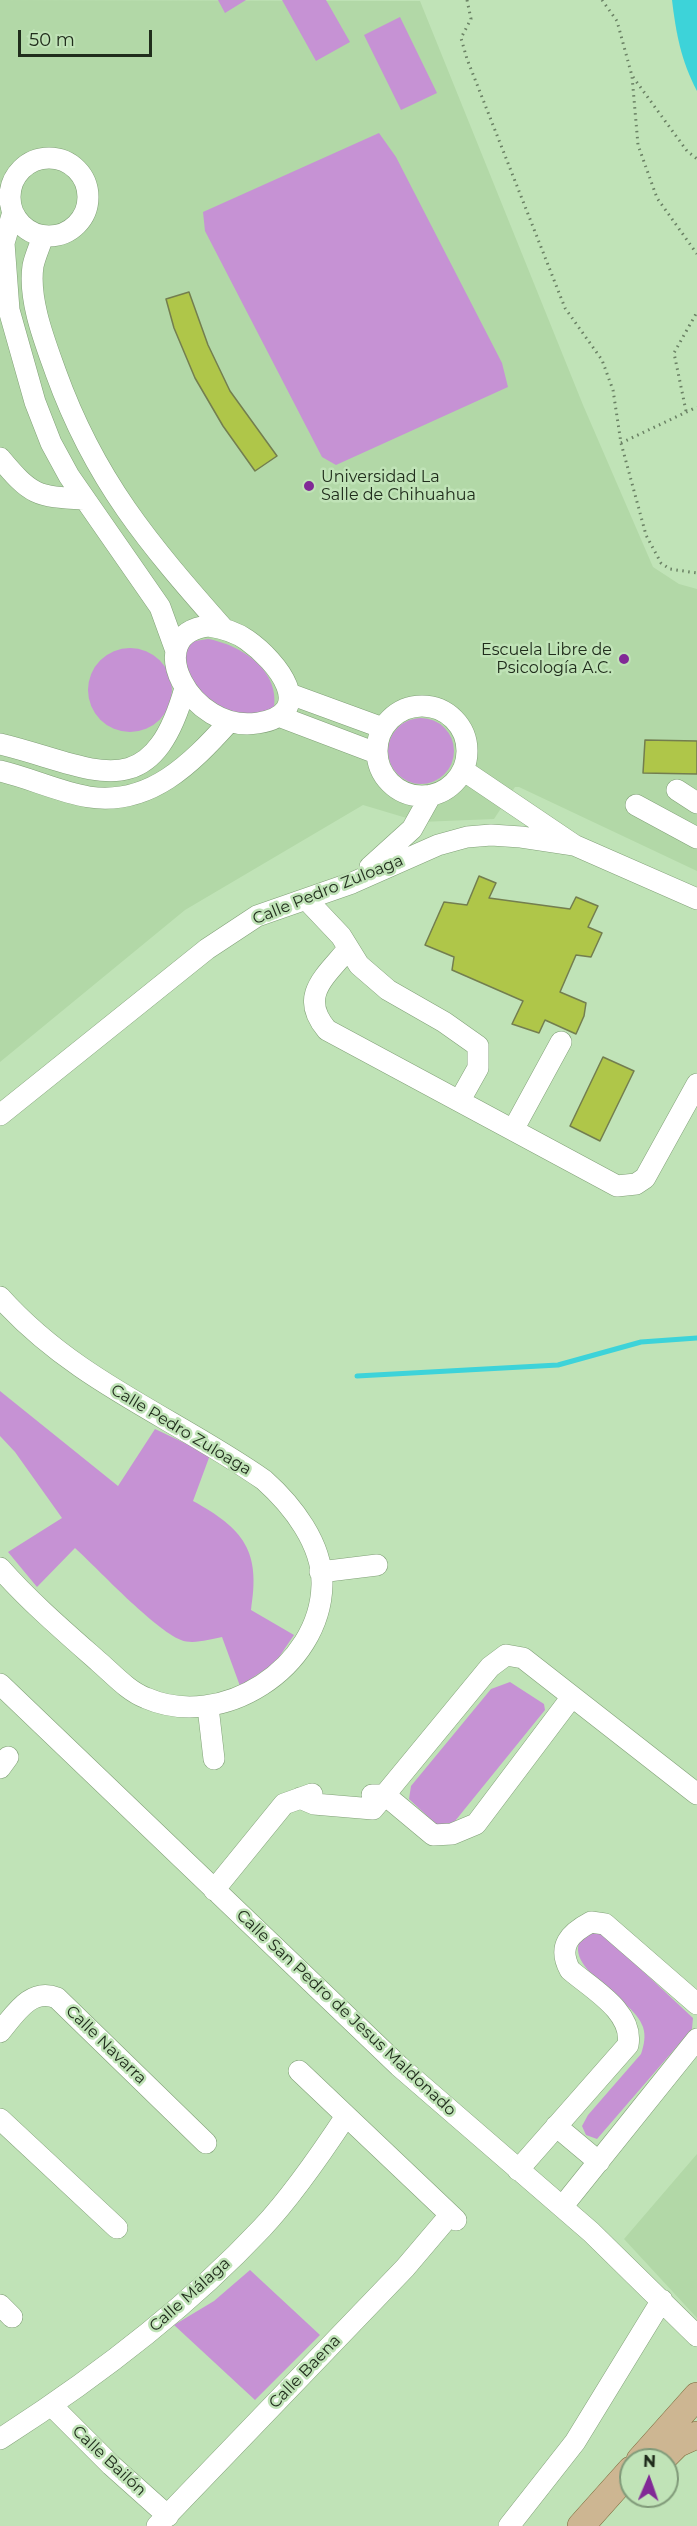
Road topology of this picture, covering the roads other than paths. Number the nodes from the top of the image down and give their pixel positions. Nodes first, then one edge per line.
1 (13, 212) junction
2 (42, 236) junction
3 (3, 259) edge
4 (0, 458) edge
5 (84, 499) junction
6 (223, 628) junction
7 (176, 651) junction
8 (185, 688) junction
9 (290, 694) junction
10 (281, 717) junction
11 (229, 722) junction
12 (382, 728) junction
13 (0, 744) edge
14 (376, 753) junction
15 (463, 770) junction
16 (0, 771) edge
17 (677, 790) dead end
18 (431, 795) junction
19 (697, 803) edge
20 (636, 805) dead end
21 (697, 838) edge
22 (574, 845) junction
23 (352, 883) junction
24 (306, 899) junction
25 (697, 899) edge
26 (348, 949) junction
27 (561, 1042) dead end
28 (697, 1084) edge
29 (460, 1100) junction
30 (0, 1114) edge
31 (513, 1130) junction
32 (0, 1297) edge
33 (377, 1565) dead end
34 (0, 1568) edge
35 (320, 1572) junction
36 (0, 1684) edge
37 (571, 1698) junction
38 (208, 1707) junction
39 (214, 1759) dead end
40 (697, 1794) edge
41 (385, 1796) junction
42 (214, 1890) junction
43 (697, 2004) edge
44 (0, 2032) edge
45 (697, 2039) edge
46 (299, 2071) dead end
47 (346, 2116) junction
48 (0, 2119) edge
49 (556, 2126) junction
50 (206, 2143) dead end
51 (598, 2162) junction
52 (518, 2170) junction
53 (562, 2207) junction
54 (117, 2229) dead end
55 (662, 2300) junction
56 (695, 2330) edge
57 (697, 2396) edge
58 (51, 2406) junction
59 (697, 2435) edge
60 (0, 2439) edge
61 (651, 2448) edge
62 (673, 2448) edge
63 (619, 2483) edge
64 (619, 2502) edge
65 (162, 2521) edge
66 (509, 2526) edge
67 (581, 2526) edge
68 (595, 2526) edge

1 - 2 street
1 - 2 street
1 - 3 street
2 - 6 street
3 - 5 street
4 - 5 street
5 - 7 street
6 - 7 street
6 - 9 street
7 - 8 street
8 - 11 street
8 - 13 street
9 - 10 street
9 - 12 street
10 - 11 street
10 - 14 street
11 - 16 street
12 - 14 street
12 - 15 street
14 - 18 street
15 - 18 street
15 - 22 street, Calle Pedro Zuloaga
17 - 19 street
18 - 23 street
20 - 21 street
22 - 23 street, Calle Pedro Zuloaga
22 - 25 street, Calle Pedro Zuloaga
23 - 24 street, Calle Pedro Zuloaga
24 - 26 street
24 - 30 street, Calle Pedro Zuloaga
26 - 29 street
26 - 29 street
27 - 31 street
28 - 31 street
29 - 31 street
32 - 35 street, Calle Pedro Zuloaga
33 - 35 street
34 - 38 street, Calle Pedro Zuloaga
35 - 38 street, Calle Pedro Zuloaga
36 - 42 street, Calle San Pedro de Jesus Maldonado
37 - 40 street
37 - 41 street
37 - 41 street
38 - 39 street
41 - 42 street
42 - 52 street, Calle San Pedro de Jesus Maldonado
43 - 49 street
44 - 50 street, Calle Navarra
45 - 51 street
46 - 47 street, Calle Baena
47 - 58 street, Calle Málaga
47 - 65 street, Calle Baena
48 - 54 street
49 - 51 street
49 - 52 street
51 - 53 street
52 - 53 street, Calle San Pedro de Jesus Maldonado
53 - 55 street, Calle San Pedro de Jesus Maldonado
55 - 56 street, Calle San Pedro de Jesus Maldonado
55 - 66 street
57 - 61 main road
58 - 60 street, Calle Málaga
58 - 65 street, Calle Bailón
59 - 62 main road
63 - 67 main road
64 - 68 main road

